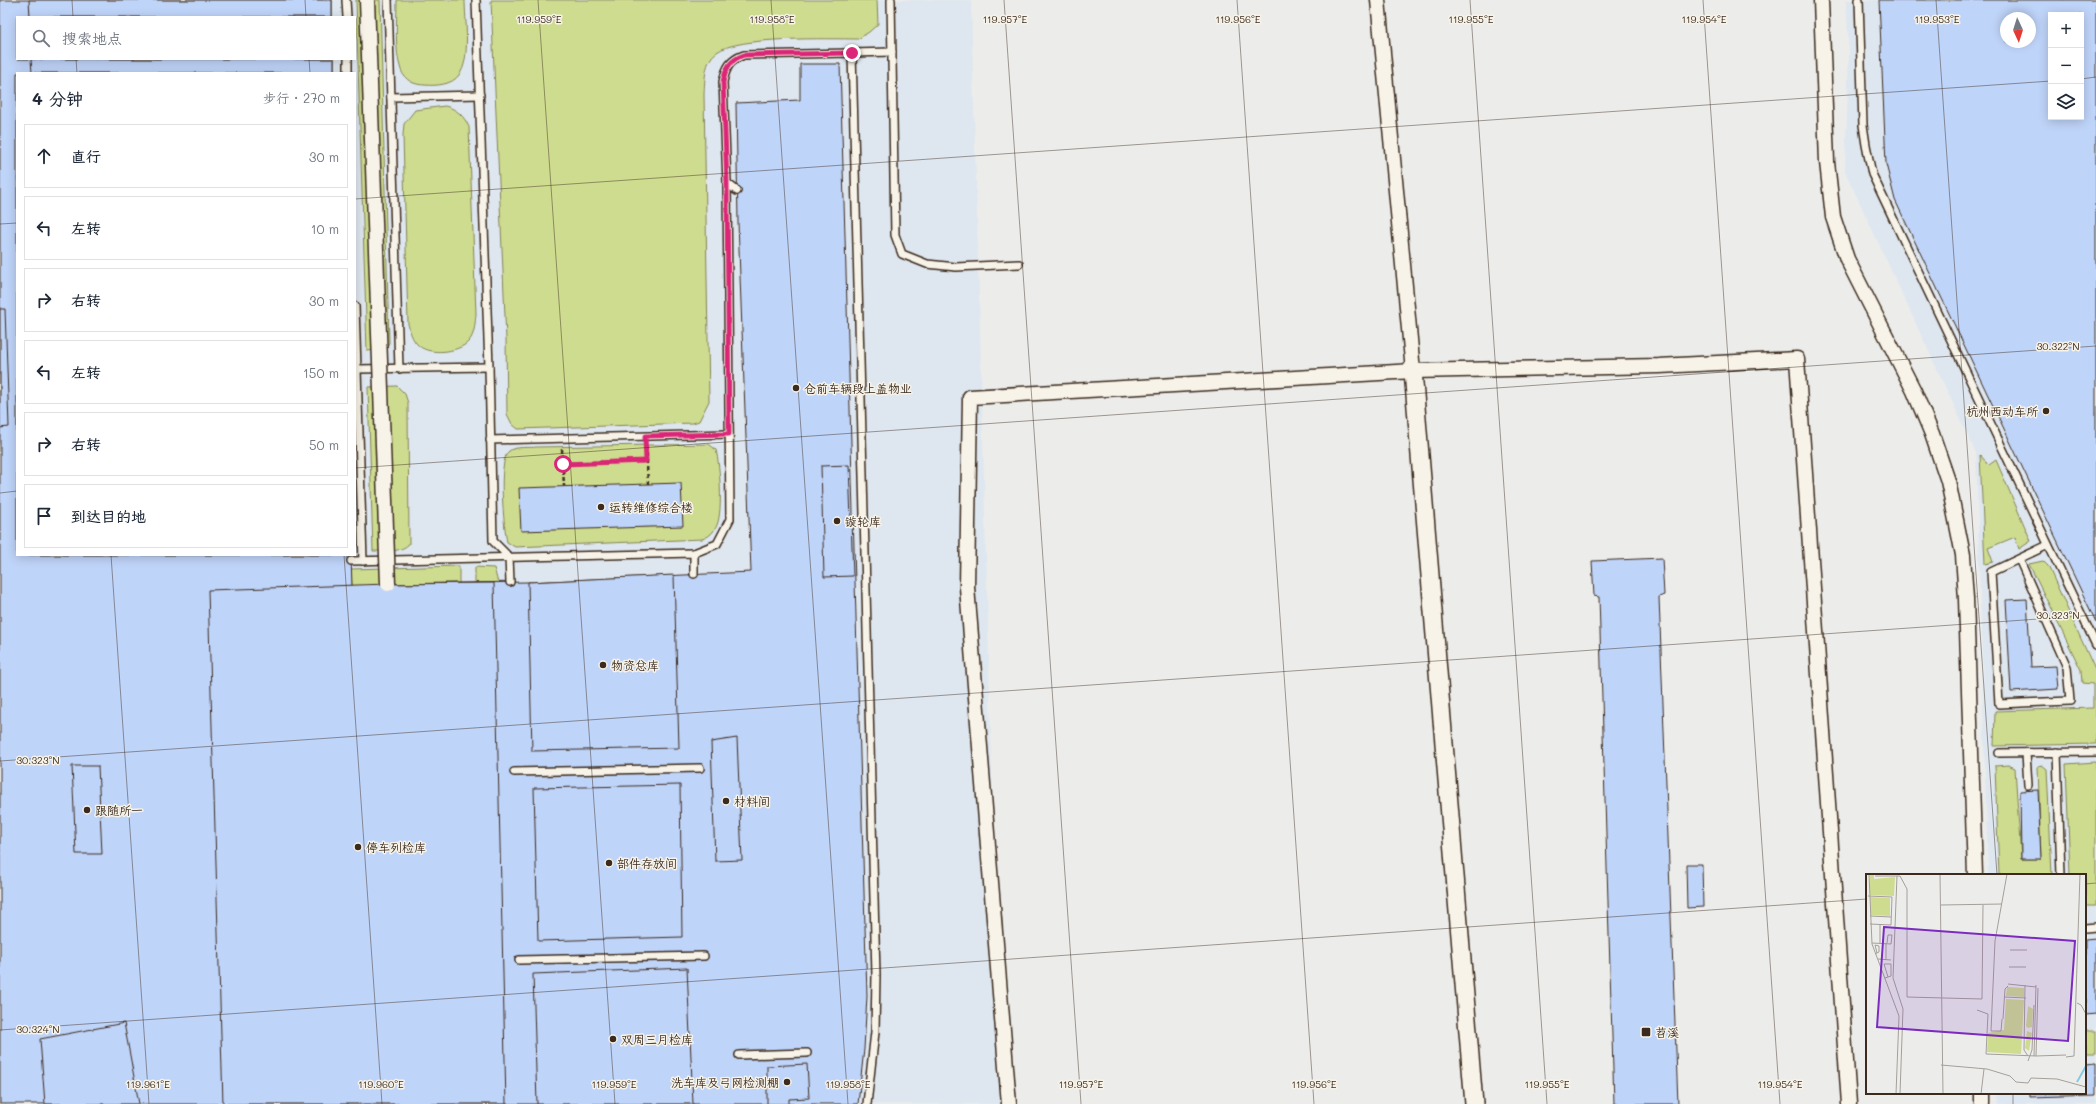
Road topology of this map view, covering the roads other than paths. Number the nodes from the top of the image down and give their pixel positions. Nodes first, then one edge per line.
1 (346, 0) edge
2 (367, 0) edge
3 (388, 0) edge
4 (476, 0) edge
5 (891, 0) edge
6 (1378, 0) edge
7 (1822, 0) edge
8 (1859, 0) edge
9 (346, 16) edge
10 (892, 52) junction
11 (852, 53) junction
12 (348, 60) edge
13 (348, 72) edge
14 (480, 95) junction
15 (390, 97) junction
16 (727, 183) junction
17 (737, 191) dead end
18 (1019, 264) dead end
19 (356, 338) edge
20 (489, 367) junction
21 (357, 369) junction
22 (399, 369) junction
23 (1413, 371) junction
24 (729, 434) junction
25 (490, 440) junction
26 (2048, 545) junction
27 (694, 553) junction
28 (509, 557) junction
29 (2019, 559) junction
30 (351, 561) dead end
31 (363, 561) junction
32 (694, 574) dead end
33 (510, 582) dead end
34 (388, 584) dead end
35 (2096, 645) edge
36 (2057, 752) junction
37 (2096, 752) edge
38 (1999, 753) dead end
39 (2026, 753) junction
40 (700, 768) dead end
41 (514, 772) dead end
42 (2028, 785) dead end
43 (1975, 874) edge
44 (2061, 874) edge
45 (2096, 927) edge
46 (2086, 928) edge
47 (704, 956) dead end
48 (519, 960) dead end
49 (807, 1053) dead end
50 (739, 1054) dead end
51 (867, 1104) edge
52 (1009, 1104) edge
53 (1474, 1104) edge
54 (1849, 1104) edge

1 - 9 lane
2 - 34 street, bridge
3 - 15 lane
4 - 14 lane
5 - 10 lane
6 - 23 street
7 - 43 street
8 - 26 lane
10 - 11 lane
10 - 18 lane
11 - 16 lane
11 - 51 lane
12 - 13 lane
14 - 15 lane
14 - 20 lane
15 - 22 lane
16 - 17 lane
16 - 24 lane
19 - 21 lane
20 - 22 lane
20 - 25 lane
21 - 22 lane
21 - 31 lane
23 - 52 street
23 - 53 street
23 - 54 street
24 - 25 lane
24 - 27 lane
25 - 28 lane
26 - 29 lane
26 - 35 lane
27 - 28 lane
27 - 32 lane
28 - 31 lane
28 - 33 lane
29 - 29 lane
30 - 31 lane
36 - 37 lane
36 - 39 lane
36 - 44 lane
38 - 39 lane
39 - 42 lane
40 - 41 lane
45 - 46 lane
47 - 48 lane
49 - 50 lane

